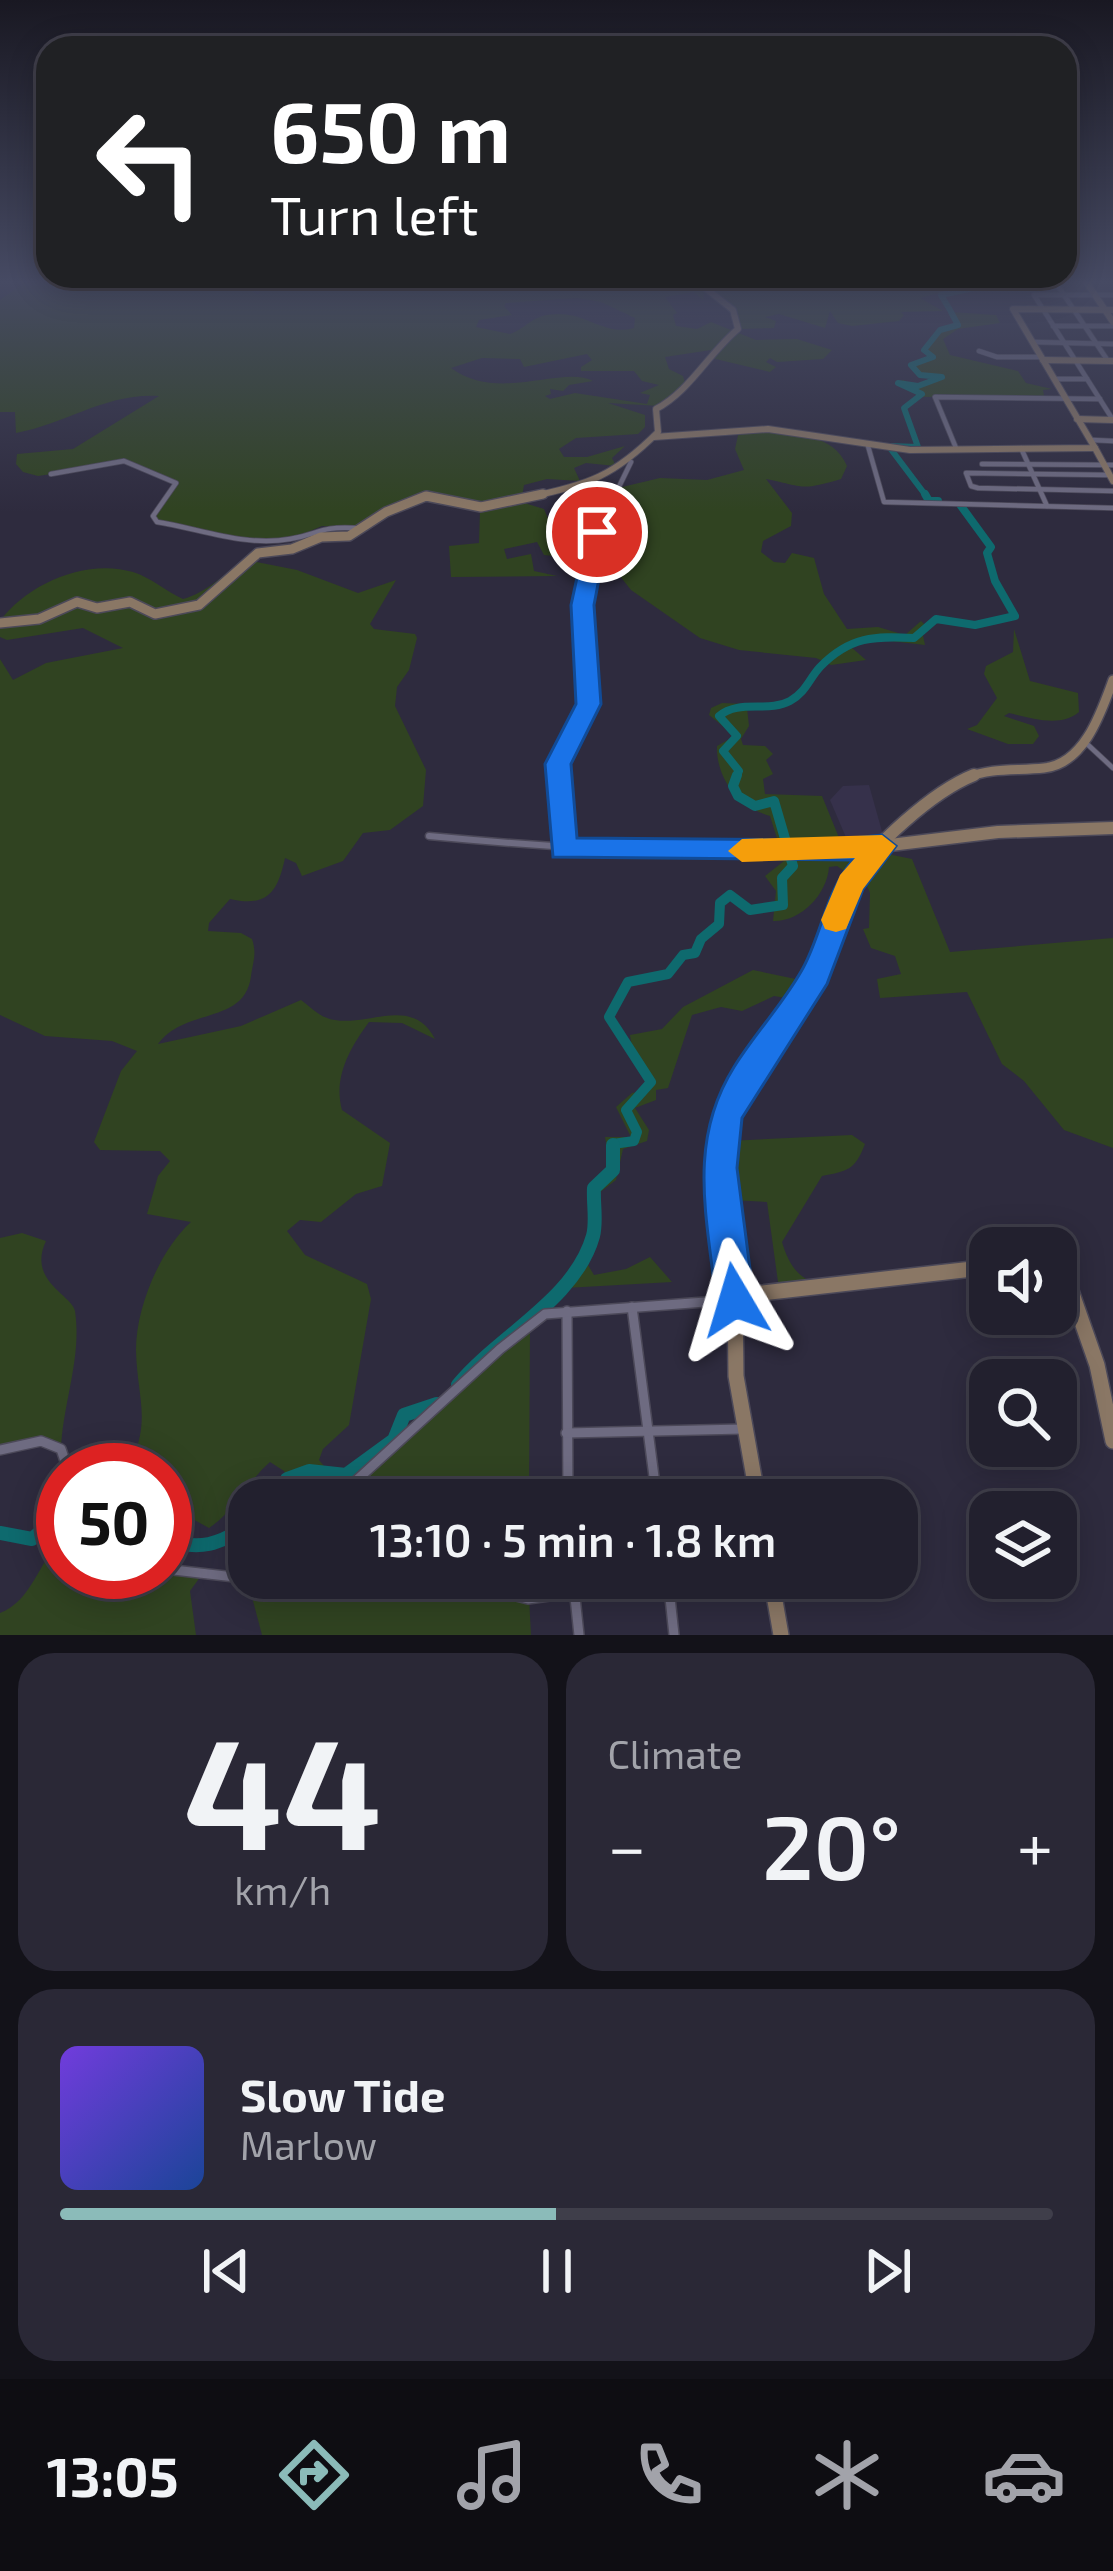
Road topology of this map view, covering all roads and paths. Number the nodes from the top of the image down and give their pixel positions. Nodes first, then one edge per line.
1 (706, 359) edge
2 (1043, 359) edge
3 (1057, 359) edge
4 (1076, 361) junction
5 (1111, 361) edge
6 (1055, 379) junction
7 (1087, 379) junction
8 (1067, 399) junction
9 (1100, 400) junction
10 (1077, 419) junction
11 (1113, 420) edge
12 (653, 436) junction
13 (1113, 441) edge
14 (1093, 444) junction
15 (868, 446) junction
16 (956, 448) junction
17 (1021, 448) junction
18 (631, 462) junction
19 (982, 464) dead end
20 (1028, 464) junction
21 (1110, 472) edge
22 (51, 474) dead end
23 (1033, 474) junction
24 (1041, 489) junction
25 (1113, 491) edge
26 (1047, 506) junction
27 (1113, 508) edge
28 (355, 528) junction
29 (0, 623) edge
30 (1113, 680) edge
31 (1084, 742) junction
32 (1113, 769) edge
33 (1113, 828) edge
34 (429, 836) dead end
35 (882, 846) junction
36 (563, 849) junction
37 (969, 1270) edge
38 (735, 1298) junction
39 (632, 1306) junction
40 (1077, 1307) edge
41 (567, 1311) junction
42 (746, 1430) junction
43 (647, 1431) junction
44 (566, 1433) junction
45 (1113, 1441) edge
46 (46, 1443) edge
47 (0, 1450) edge
48 (358, 1479) edge
49 (567, 1479) edge
50 (654, 1479) edge
51 (754, 1479) edge
52 (192, 1572) edge
53 (228, 1575) edge
54 (575, 1599) edge
55 (671, 1599) edge
56 (775, 1599) edge
57 (579, 1635) edge
58 (674, 1635) edge
59 (781, 1635) edge

1 - 12 street
2 - 6 street
3 - 4 street
4 - 5 street
4 - 7 street
6 - 7 street
6 - 8 street
7 - 9 street
8 - 9 street
8 - 10 street
8 - 16 street
9 - 11 street
10 - 11 street
10 - 14 street
12 - 15 street
12 - 18 street
13 - 14 street
14 - 17 street
14 - 21 street
15 - 16 street
15 - 26 street
16 - 17 street
17 - 20 street
18 - 28 street
18 - 36 street
19 - 20 street
20 - 21 street
20 - 23 street
21 - 23 street
22 - 28 street
23 - 24 street
23 - 24 street
24 - 25 street
24 - 26 street
26 - 27 street
28 - 29 street
30 - 31 street
31 - 32 street
31 - 35 street
33 - 35 street
34 - 36 street
35 - 36 street
35 - 38 street
37 - 38 street
38 - 39 street
38 - 42 street
39 - 41 street
39 - 43 street
40 - 45 street
41 - 44 street
41 - 48 street
42 - 43 street
42 - 51 street
43 - 44 street
43 - 50 street
44 - 49 street
46 - 47 street
52 - 53 street
54 - 57 street
55 - 58 street
56 - 59 street

